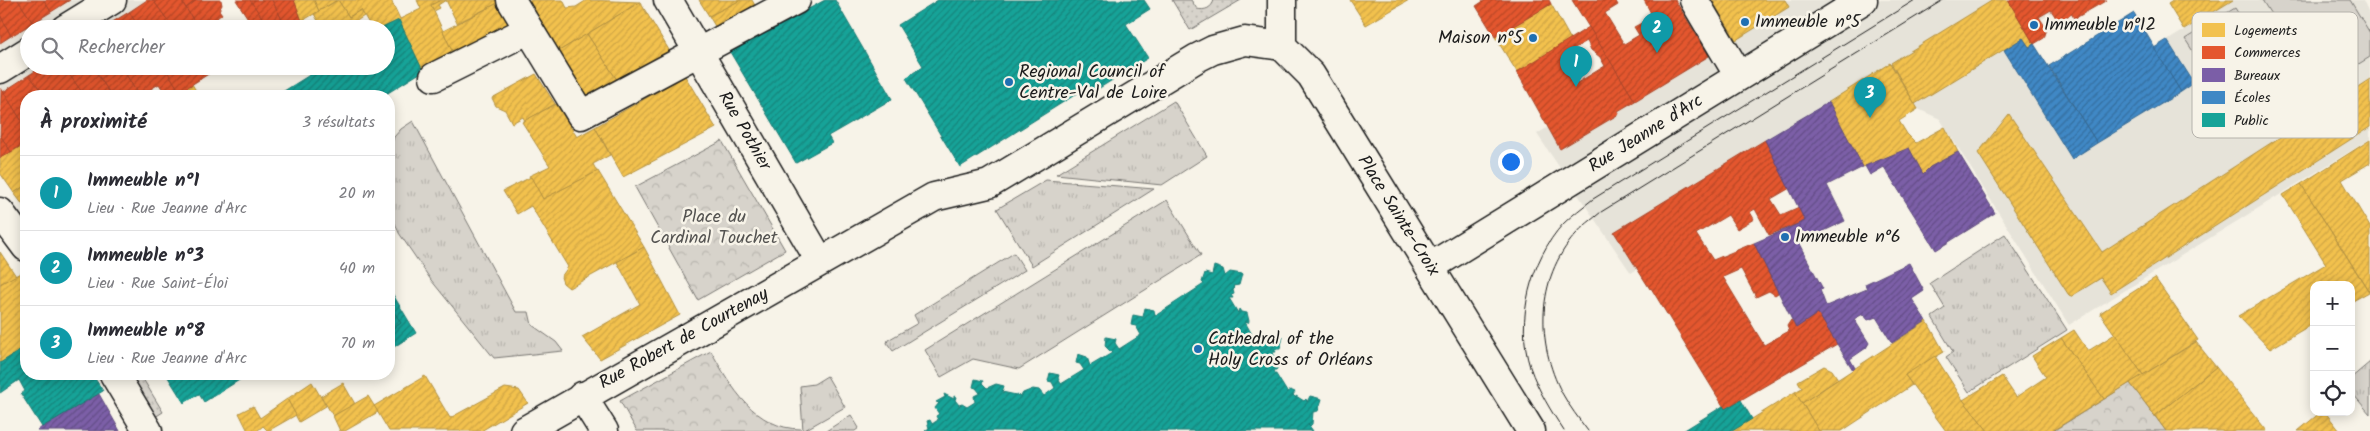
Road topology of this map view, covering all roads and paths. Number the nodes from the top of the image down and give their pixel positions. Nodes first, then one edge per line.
1 (112, 0) edge
2 (511, 0) edge
3 (668, 0) edge
4 (796, 0) edge
5 (1282, 0) edge
6 (1694, 0) edge
7 (1863, 0) edge
8 (80, 20) edge
9 (528, 30) junction
10 (1282, 46) junction
11 (700, 53) junction
12 (20, 57) edge
13 (0, 69) edge
14 (1739, 76) junction
15 (434, 77) dead end
16 (0, 212) edge
17 (20, 239) edge
18 (820, 261) junction
19 (1430, 267) junction
20 (118, 380) edge
21 (582, 396) junction
22 (148, 431) edge
23 (524, 431) edge
24 (604, 431) edge
25 (1531, 431) edge

1 - 8 street
2 - 9 street
3 - 11 street, Rue Pothier
4 - 11 street
5 - 10 street
6 - 14 street
7 - 14 street, Rue Jeanne d'Arc
9 - 11 street
9 - 15 street
10 - 18 street, Rue Robert de Courtenay
10 - 19 street, Place Sainte-Croix
11 - 18 street, Rue Pothier
12 - 13 street
14 - 19 street, Rue Jeanne d'Arc
16 - 17 street
18 - 21 street, Rue Robert de Courtenay
19 - 25 street, Place Sainte-Croix
20 - 22 street
21 - 23 street
21 - 24 street, Rue Robert de Courtenay

